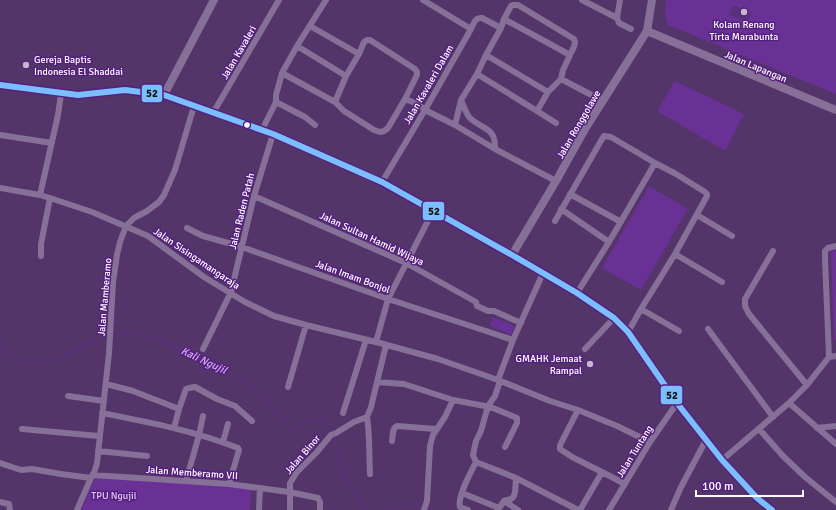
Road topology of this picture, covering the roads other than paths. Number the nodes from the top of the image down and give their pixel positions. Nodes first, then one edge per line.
1 (214, 0) edge
2 (279, 0) edge
3 (326, 0) edge
4 (423, 0) edge
5 (582, 0) edge
6 (620, 0) edge
7 (652, 0) edge
8 (617, 18) junction
9 (504, 19) junction
10 (310, 26) junction
11 (501, 28) junction
12 (471, 29) junction
13 (632, 29) dead end
14 (646, 31) junction
15 (297, 46) junction
16 (359, 54) junction
17 (486, 55) junction
18 (570, 55) junction
19 (282, 73) junction
20 (477, 74) junction
21 (346, 76) junction
22 (561, 78) junction
23 (0, 85) edge
24 (548, 92) junction
25 (61, 94) junction
26 (164, 95) junction
27 (405, 99) junction
28 (461, 100) junction
29 (603, 101) junction
30 (276, 102) junction
31 (335, 102) junction
32 (194, 106) junction
33 (425, 110) junction
34 (836, 110) edge
35 (537, 111) junction
36 (213, 113) junction
37 (556, 123) dead end
38 (315, 125) dead end
39 (454, 125) junction
40 (262, 130) junction
41 (273, 134) junction
42 (0, 135) edge
43 (52, 142) junction
44 (495, 149) junction
45 (655, 163) junction
46 (556, 181) junction
47 (382, 182) junction
48 (0, 188) edge
49 (570, 194) junction
50 (40, 195) junction
51 (254, 196) junction
52 (50, 198) junction
53 (561, 210) junction
54 (432, 211) junction
55 (697, 215) junction
56 (555, 220) dead end
57 (620, 222) junction
58 (126, 226) junction
59 (187, 228) dead end
60 (732, 236) dead end
61 (609, 242) junction
62 (836, 246) edge
63 (242, 248) junction
64 (773, 251) dead end
65 (675, 254) junction
66 (512, 255) junction
67 (41, 256) dead end
68 (406, 263) junction
69 (543, 273) junction
70 (722, 282) dead end
71 (230, 292) junction
72 (577, 293) junction
73 (388, 299) junction
74 (641, 309) junction
75 (614, 318) junction
76 (521, 322) junction
77 (306, 325) junction
78 (708, 329) dead end
79 (679, 331) dead end
80 (628, 332) junction
81 (366, 340) junction
82 (513, 340) junction
83 (376, 342) junction
84 (386, 344) junction
85 (203, 349) dead end
86 (585, 349) dead end
87 (833, 356) edge
88 (499, 380) junction
89 (377, 382) junction
90 (106, 384) junction
91 (807, 385) junction
92 (288, 387) dead end
93 (68, 396) dead end
94 (454, 400) junction
95 (104, 401) junction
96 (789, 402) junction
97 (677, 403) junction
98 (488, 406) junction
99 (179, 409) junction
100 (578, 410) junction
101 (102, 413) junction
102 (343, 413) dead end
103 (203, 416) dead end
104 (367, 417) junction
105 (773, 417) junction
106 (252, 421) dead end
107 (228, 424) dead end
108 (836, 426) edge
109 (174, 428) junction
110 (817, 428) junction
111 (22, 429) dead end
112 (436, 429) junction
113 (759, 429) junction
114 (199, 435) junction
115 (99, 436) junction
116 (706, 440) junction
117 (392, 441) dead end
118 (223, 442) junction
119 (650, 442) junction
120 (836, 444) edge
121 (505, 447) dead end
122 (98, 451) junction
123 (147, 456) dead end
124 (722, 460) junction
125 (476, 462) junction
126 (0, 463) edge
127 (602, 472) junction
128 (370, 474) dead end
129 (92, 477) junction
130 (516, 478) junction
131 (186, 481) junction
132 (229, 484) junction
133 (624, 484) junction
134 (260, 488) junction
135 (289, 492) junction
136 (462, 493) junction
137 (504, 501) junction
138 (0, 502) edge
139 (836, 502) edge
140 (499, 509) edge
141 (10, 510) edge
142 (77, 510) edge
143 (259, 510) edge
144 (290, 510) edge
145 (320, 510) edge
146 (424, 510) edge
147 (468, 510) edge
148 (518, 510) edge
149 (579, 510) edge
150 (609, 510) edge
151 (671, 510) edge
152 (772, 510) edge

1 - 26 street
2 - 36 street, Jalan Kavaleri
3 - 10 street
4 - 12 street
5 - 8 street
6 - 8 street
7 - 14 street, Jalan Ronggolawe
8 - 13 street
9 - 11 street
9 - 18 street
9 - 18 street
10 - 15 street
10 - 16 street
11 - 12 street, Jalan Kavaleri Dalam
11 - 17 street
12 - 33 street, Jalan Kavaleri Dalam
14 - 29 street, Jalan Ronggolawe
14 - 34 street, Jalan Lapangan
15 - 19 street
15 - 21 street
16 - 21 street
16 - 27 street
17 - 20 street
17 - 24 street
18 - 22 street
19 - 30 street
19 - 31 street
20 - 28 street
20 - 35 street
21 - 31 street
22 - 24 street
22 - 29 street
23 - 25 street
24 - 35 street
25 - 26 street
25 - 43 street
26 - 32 street
27 - 31 street
27 - 33 street
28 - 39 street
28 - 44 street
29 - 46 street, Jalan Ronggolawe
30 - 38 street
30 - 40 street
32 - 36 street
32 - 58 street
33 - 39 street
33 - 47 street, Jalan Kavaleri Dalam
35 - 37 street
36 - 40 street
39 - 44 street
40 - 41 street
41 - 47 street
41 - 51 street, Jalan Raden Patah
42 - 43 street
43 - 50 street
44 - 46 street
45 - 49 street
45 - 55 street
45 - 57 street
46 - 66 street, Jalan Ronggolawe
47 - 54 street
48 - 50 street, Jalan Sisingamangaraja
49 - 53 street
49 - 57 street
50 - 52 street, Jalan Sisingamangaraja
51 - 63 street, Jalan Raden Patah
51 - 68 street, Jalan Sultan Hamid Wijaya
52 - 58 street, Jalan Sisingamangaraja
52 - 67 street
53 - 56 street
53 - 61 street
54 - 66 street
54 - 68 street
55 - 60 street
55 - 65 street
57 - 61 street
58 - 71 street, Jalan Sisingamangaraja
58 - 90 street, Jalan Mamberamo
59 - 63 street, Jalan Imam Bonjol
61 - 72 street
62 - 87 street
63 - 71 street, Jalan Raden Patah
63 - 73 street, Jalan Imam Bonjol
64 - 91 street
65 - 70 street
65 - 74 street
66 - 69 street
68 - 73 street
68 - 76 street, Jalan Sultan Hamid Wijaya
69 - 72 street
69 - 76 street
71 - 77 street, Jalan Sisingamangaraja
71 - 85 street, Jalan Raden Patah
72 - 75 street
73 - 82 street, Jalan Imam Bonjol
73 - 83 street
74 - 79 street
74 - 80 street
75 - 80 street
75 - 86 street
76 - 82 street
77 - 81 street, Jalan Sisingamangaraja
77 - 92 street
78 - 105 street
80 - 97 street
81 - 83 street, Jalan Sisingamangaraja
81 - 102 street
82 - 88 street
83 - 84 street, Jalan Sisingamangaraja
84 - 88 street, Jalan Sisingamangaraja
84 - 89 street
87 - 91 street
88 - 98 street
88 - 100 street, Jalan Sisingamangaraja
89 - 94 street
89 - 104 street
90 - 95 street, Jalan Mamberamo
90 - 99 street
91 - 96 street
93 - 95 street
94 - 98 street
94 - 112 street
95 - 101 street, Jalan Mamberamo
96 - 105 street
96 - 110 street
97 - 116 street
97 - 119 street, Jalan Tuntang
98 - 121 street
98 - 125 street
99 - 106 street
99 - 109 street
100 - 119 street, Jalan Sisingamangaraja
100 - 127 street
101 - 109 street
101 - 115 street, Jalan Mamberamo
103 - 114 street
104 - 128 street
104 - 135 street, Jalan Binor
105 - 113 street
107 - 118 street
108 - 110 street
109 - 114 street
110 - 120 street
111 - 115 street
112 - 117 street
112 - 146 street
113 - 124 street
113 - 139 street
114 - 118 street
114 - 131 street
115 - 122 street, Jalan Mamberamo
116 - 124 street
116 - 151 street
118 - 132 street
119 - 133 street, Jalan Tuntang
122 - 123 street
122 - 129 street, Jalan Mamberamo
124 - 152 street
125 - 130 street
125 - 136 street
126 - 129 street, Jalan Memberamo VII
127 - 133 street
127 - 149 street
129 - 131 street, Jalan Memberamo VII
129 - 142 street, Jalan Mamberamo
130 - 137 street
130 - 149 street
131 - 132 street, Jalan Memberamo VII
132 - 134 street, Jalan Memberamo VII
133 - 150 street, Jalan Tuntang
134 - 135 street, Jalan Memberamo VII
134 - 143 street
135 - 144 street, Jalan Binor
135 - 145 street, Jalan Memberamo VII
136 - 140 street
136 - 147 street
137 - 140 street
137 - 148 street
138 - 141 street

